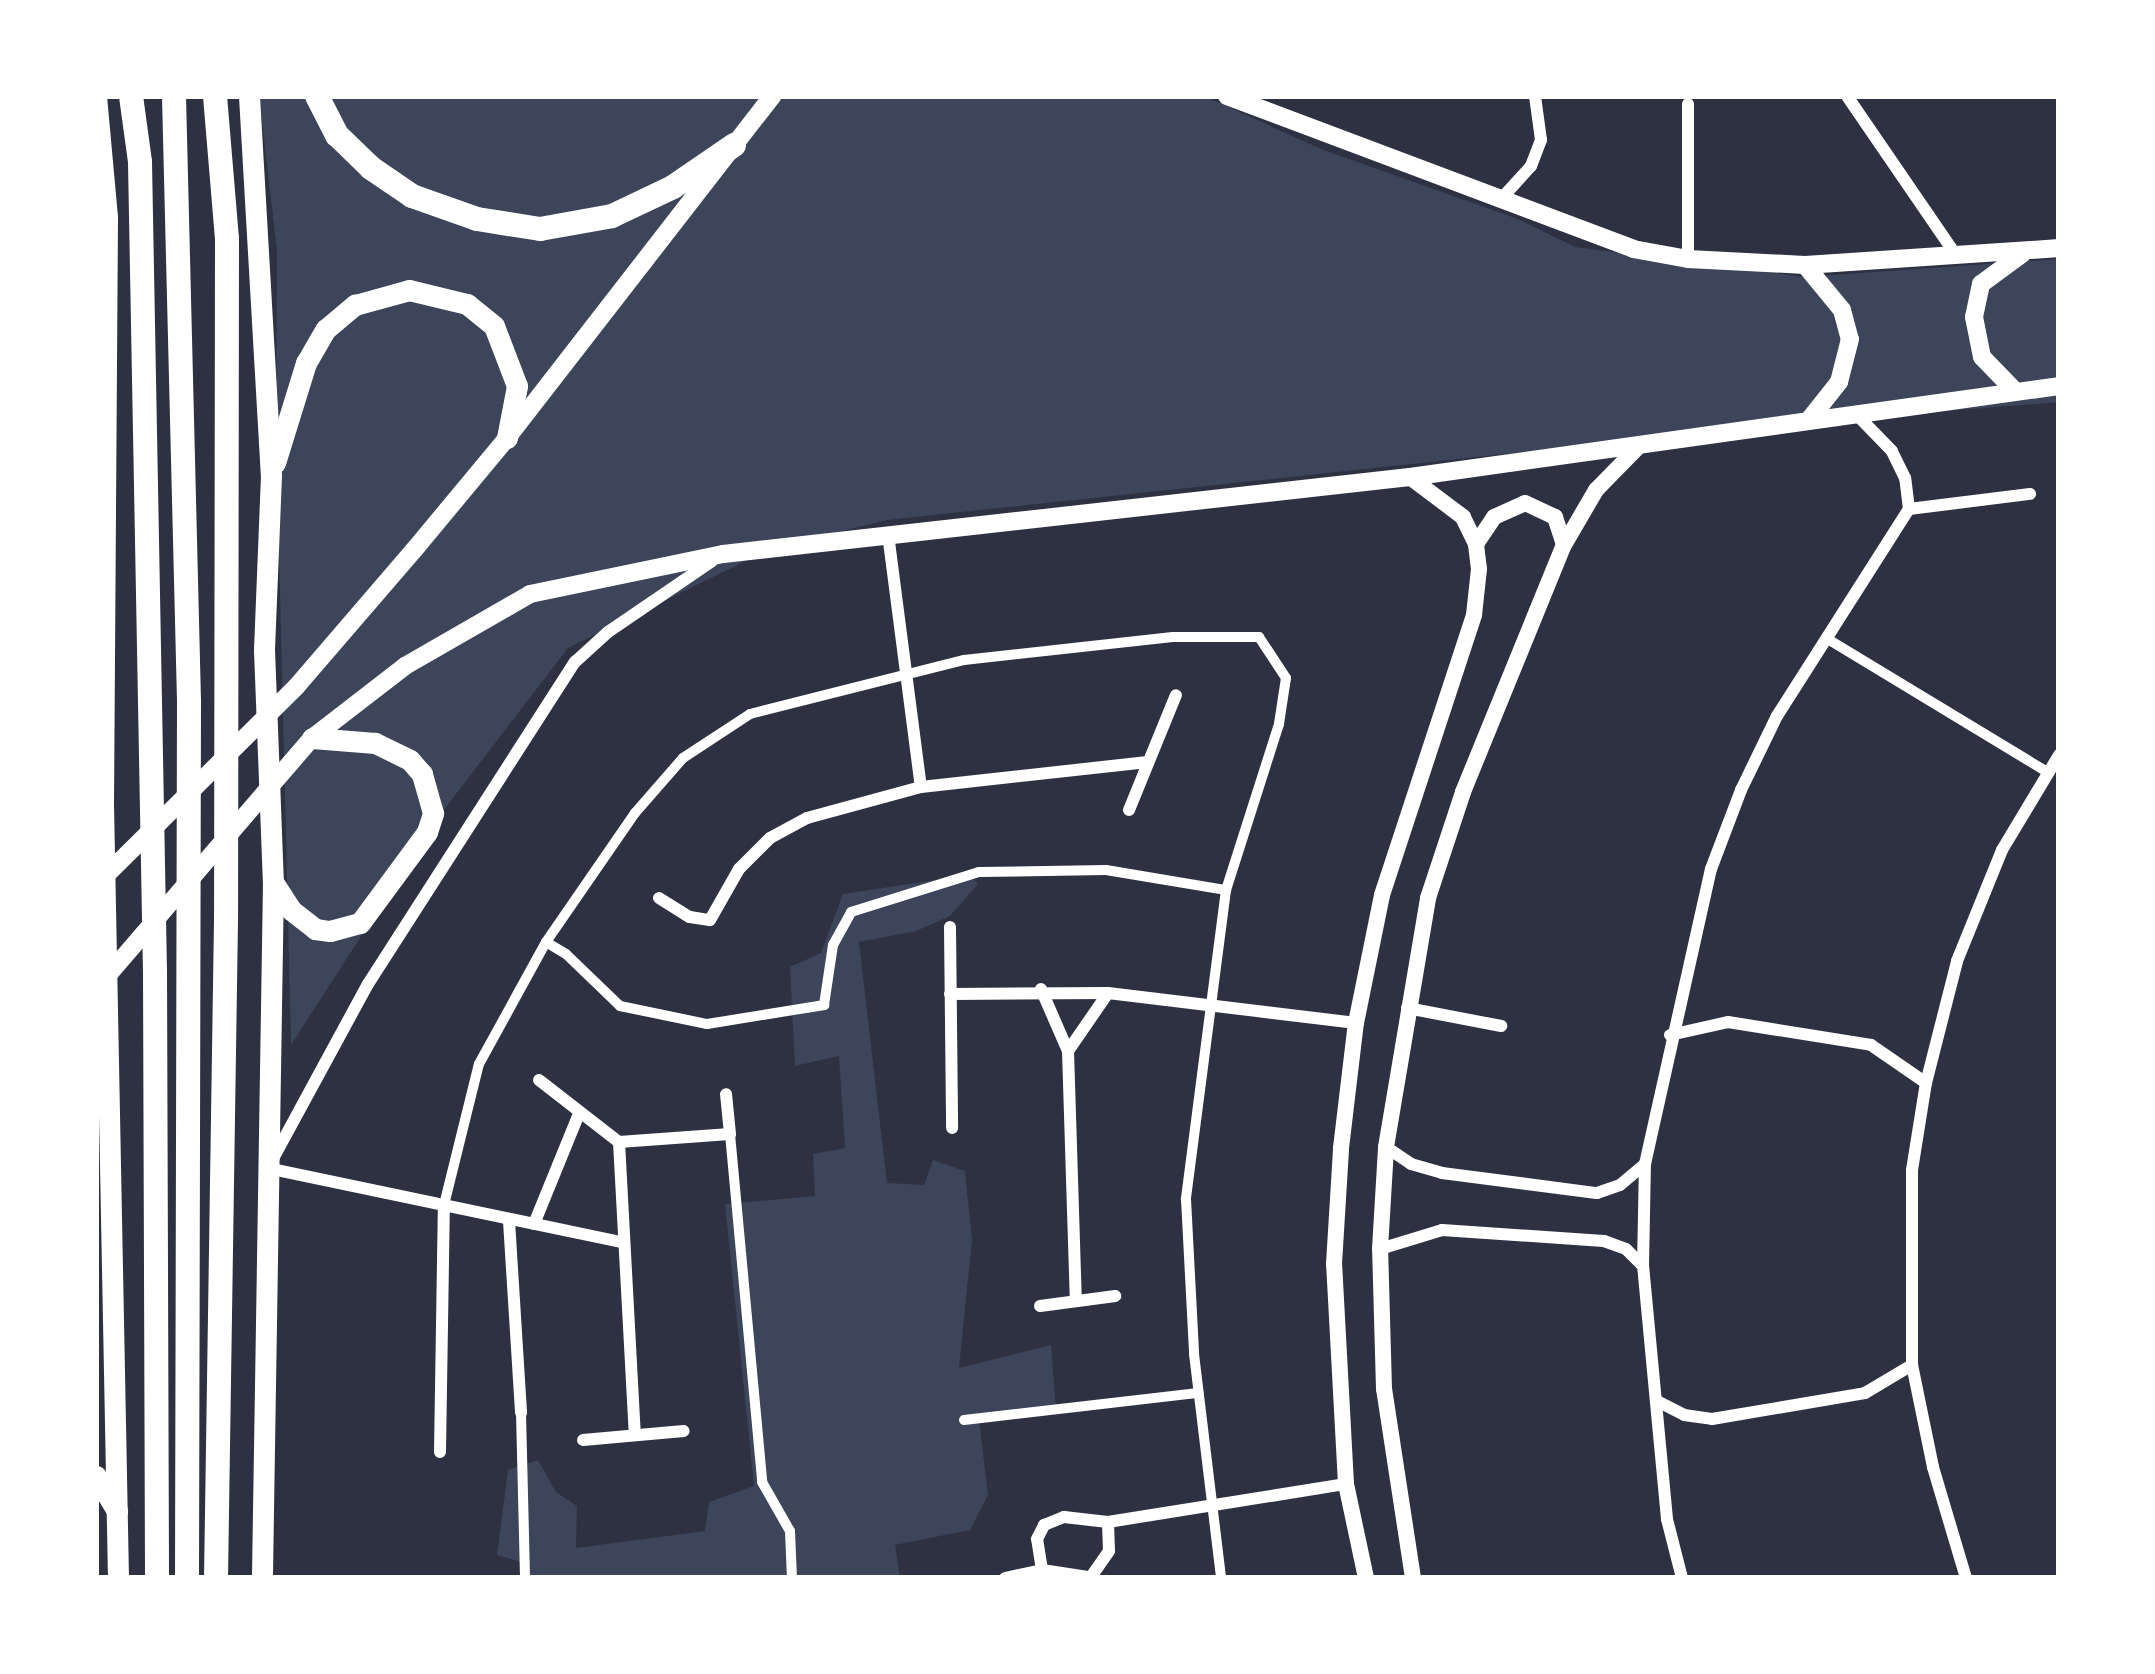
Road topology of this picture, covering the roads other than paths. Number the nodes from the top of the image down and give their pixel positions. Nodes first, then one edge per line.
1 (96, 96) edge
2 (131, 96) edge
3 (174, 96) edge
4 (215, 96) edge
5 (249, 96) edge
6 (317, 96) edge
7 (772, 96) edge
8 (1227, 96) edge
9 (1534, 96) edge
10 (1847, 96) edge
11 (1688, 104) dead end
12 (734, 146) junction
13 (1499, 201) junction
14 (2059, 248) edge
15 (2027, 250) junction
16 (1956, 256) junction
17 (1688, 259) junction
18 (1805, 265) junction
19 (101, 363) edge
20 (2059, 386) edge
21 (2015, 391) junction
22 (96, 397) edge
23 (1856, 413) junction
24 (1809, 420) junction
25 (507, 439) junction
26 (1644, 442) junction
27 (271, 475) junction
28 (1410, 476) junction
29 (2030, 494) dead end
30 (1909, 509) junction
31 (888, 535) junction
32 (1476, 544) junction
33 (1564, 545) junction
34 (723, 554) junction
35 (1826, 638) junction
36 (908, 673) junction
37 (1175, 695) dead end
38 (312, 738) junction
39 (2059, 754) edge
40 (1148, 762) junction
41 (2047, 772) junction
42 (921, 787) junction
43 (100, 810) edge
44 (1129, 810) dead end
45 (273, 882) junction
46 (96, 886) edge
47 (1226, 890) junction
48 (659, 898) dead end
49 (950, 927) dead end
50 (546, 942) junction
51 (1042, 989) junction
52 (1108, 993) junction
53 (950, 994) junction
54 (101, 999) edge
55 (1208, 1007) junction
56 (1407, 1008) junction
57 (1357, 1023) junction
58 (1502, 1026) dead end
59 (1670, 1035) junction
60 (1068, 1051) junction
61 (539, 1079) dead end
62 (1926, 1083) junction
63 (726, 1094) dead end
64 (579, 1114) junction
65 (952, 1128) dead end
66 (730, 1134) junction
67 (619, 1142) junction
68 (1386, 1147) junction
69 (1645, 1164) junction
70 (268, 1168) junction
71 (444, 1205) junction
72 (509, 1221) junction
73 (534, 1224) junction
74 (621, 1242) junction
75 (1380, 1249) junction
76 (1643, 1265) junction
77 (114, 1282) junction
78 (1115, 1296) dead end
79 (96, 1300) edge
80 (1076, 1301) junction
81 (1040, 1306) dead end
82 (1912, 1366) junction
83 (1198, 1393) junction
84 (1657, 1401) junction
85 (521, 1413) joint
86 (964, 1420) dead end
87 (684, 1431) dead end
88 (635, 1436) junction
89 (583, 1439) dead end
90 (440, 1452) dead end
91 (96, 1476) edge
92 (1346, 1484) junction
93 (1210, 1508) junction
94 (119, 1515) junction
95 (1108, 1522) junction
96 (1042, 1570) junction
97 (1093, 1576) edge
98 (118, 1578) edge
99 (157, 1578) edge
100 (188, 1578) edge
101 (216, 1578) edge
102 (262, 1578) edge
103 (525, 1578) edge
104 (792, 1578) edge
105 (1005, 1578) edge
106 (1221, 1578) edge
107 (1366, 1578) edge
108 (1413, 1578) edge
109 (1682, 1578) edge
110 (1966, 1578) edge

1 - 19 main road
2 - 99 highway
3 - 100 highway
4 - 101 highway
5 - 27 main road
6 - 12 highway
7 - 12 main road
8 - 13 main road
9 - 13 street
10 - 16 street
11 - 17 street
12 - 25 main road
13 - 17 main road
14 - 15 main road
15 - 16 main road
15 - 21 main road
16 - 18 main road
17 - 18 main road
18 - 24 main road
19 - 22 main road
19 - 43 main road
20 - 21 main road
21 - 23 main road
23 - 24 main road
23 - 30 street
24 - 26 main road
25 - 27 main road
25 - 46 main road
26 - 28 main road
26 - 33 street
27 - 45 main road
28 - 31 main road
28 - 32 street
29 - 30 street
30 - 35 street
31 - 34 main road
31 - 36 street
32 - 33 street
32 - 57 street
33 - 56 street
34 - 38 main road
34 - 70 street
35 - 41 street
35 - 59 street
36 - 42 street
36 - 47 street
36 - 50 street
37 - 40 street
38 - 45 main road
38 - 54 main road
39 - 41 street
40 - 42 street
40 - 44 street
41 - 62 street
42 - 48 street
43 - 54 main road
45 - 70 main road
47 - 50 street
47 - 55 street
49 - 53 street
50 - 71 street
51 - 52 street
51 - 53 street
51 - 60 street
52 - 55 street
52 - 60 street
53 - 65 street
54 - 77 main road
55 - 57 street
55 - 83 street
56 - 58 street
56 - 68 street
57 - 92 street
59 - 62 street
59 - 69 street
60 - 80 street
61 - 64 street
62 - 82 street
63 - 66 street
64 - 67 street
64 - 73 street
66 - 67 street
66 - 104 street
67 - 74 street
68 - 69 street
68 - 75 street
69 - 76 street
70 - 71 street
70 - 102 main road
71 - 72 street
71 - 90 street
72 - 73 street
72 - 85 street
73 - 74 street
74 - 88 street
75 - 76 street
75 - 108 street
76 - 84 street
77 - 79 main road
77 - 94 main road
78 - 80 street
80 - 81 street
82 - 84 street
82 - 110 street
83 - 86 street
83 - 93 street
84 - 109 street
85 - 103 street
87 - 88 street
88 - 89 street
91 - 94 main road
92 - 93 street
92 - 107 street
93 - 95 street
93 - 106 street
94 - 98 main road
95 - 96 street
95 - 97 street
96 - 97 street
96 - 105 street

